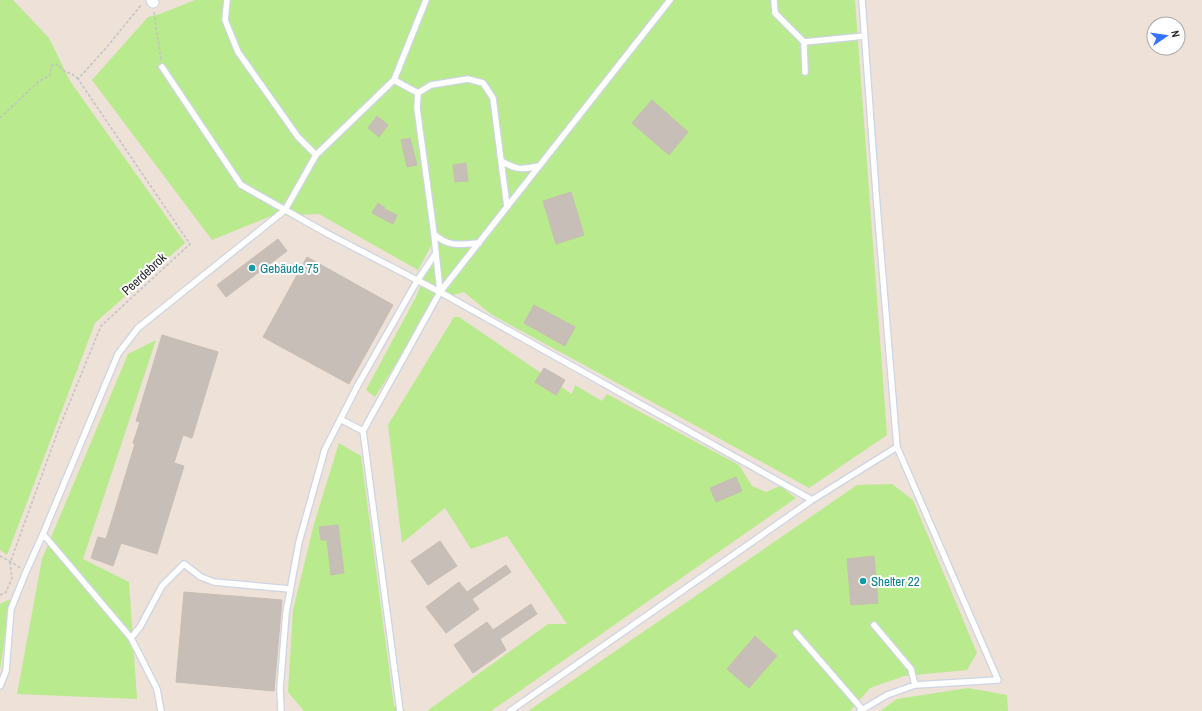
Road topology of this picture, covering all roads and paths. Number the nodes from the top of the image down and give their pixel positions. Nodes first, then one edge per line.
1 (227, 0) edge
2 (426, 0) edge
3 (670, 0) edge
4 (774, 0) edge
5 (862, 0) edge
6 (150, 1) edge
7 (865, 36) junction
8 (804, 42) junction
9 (162, 67) joint
10 (805, 72) dead end
11 (78, 79) junction
12 (394, 80) junction
13 (418, 93) junction
14 (0, 118) edge
15 (316, 155) junction
16 (501, 161) junction
17 (539, 166) junction
18 (507, 207) junction
19 (285, 210) junction
20 (434, 234) junction
21 (479, 243) junction
22 (436, 253) junction
23 (417, 281) junction
24 (440, 292) junction
25 (340, 419) junction
26 (363, 431) junction
27 (897, 447) junction
28 (812, 500) junction
29 (43, 534) junction
30 (0, 556) edge
31 (10, 563) junction
32 (24, 574) junction
33 (290, 589) junction
34 (0, 595) edge
35 (874, 625) dead end
36 (796, 633) dead end
37 (131, 638) junction
38 (915, 685) junction
39 (0, 686) edge
40 (861, 710) edge
41 (161, 711) edge
42 (280, 711) edge
43 (400, 711) edge
44 (510, 711) edge

1 - 15 lane
2 - 12 lane
3 - 17 lane
4 - 8 lane
5 - 7 lane
6 - 9 path
6 - 11 path
7 - 8 lane
7 - 27 lane
8 - 10 lane
9 - 19 lane
11 - 14 path
11 - 31 path, Peerdebrok
12 - 13 lane
12 - 15 lane
13 - 16 lane
13 - 20 lane
15 - 19 lane
16 - 17 lane
16 - 18 lane
17 - 18 lane
18 - 21 lane
19 - 23 lane
19 - 29 lane
20 - 21 lane
20 - 22 lane
21 - 24 lane
22 - 23 lane
22 - 24 lane
23 - 24 lane
23 - 25 lane
24 - 26 lane
24 - 28 lane
25 - 26 lane
25 - 33 lane
26 - 43 lane
27 - 28 lane
27 - 38 lane
28 - 44 lane
29 - 32 lane
29 - 37 lane
30 - 31 path
31 - 32 path
31 - 34 path, Peerdebrok
32 - 39 lane
33 - 37 lane
33 - 42 lane
35 - 38 lane
36 - 40 lane
37 - 41 lane
38 - 40 lane

